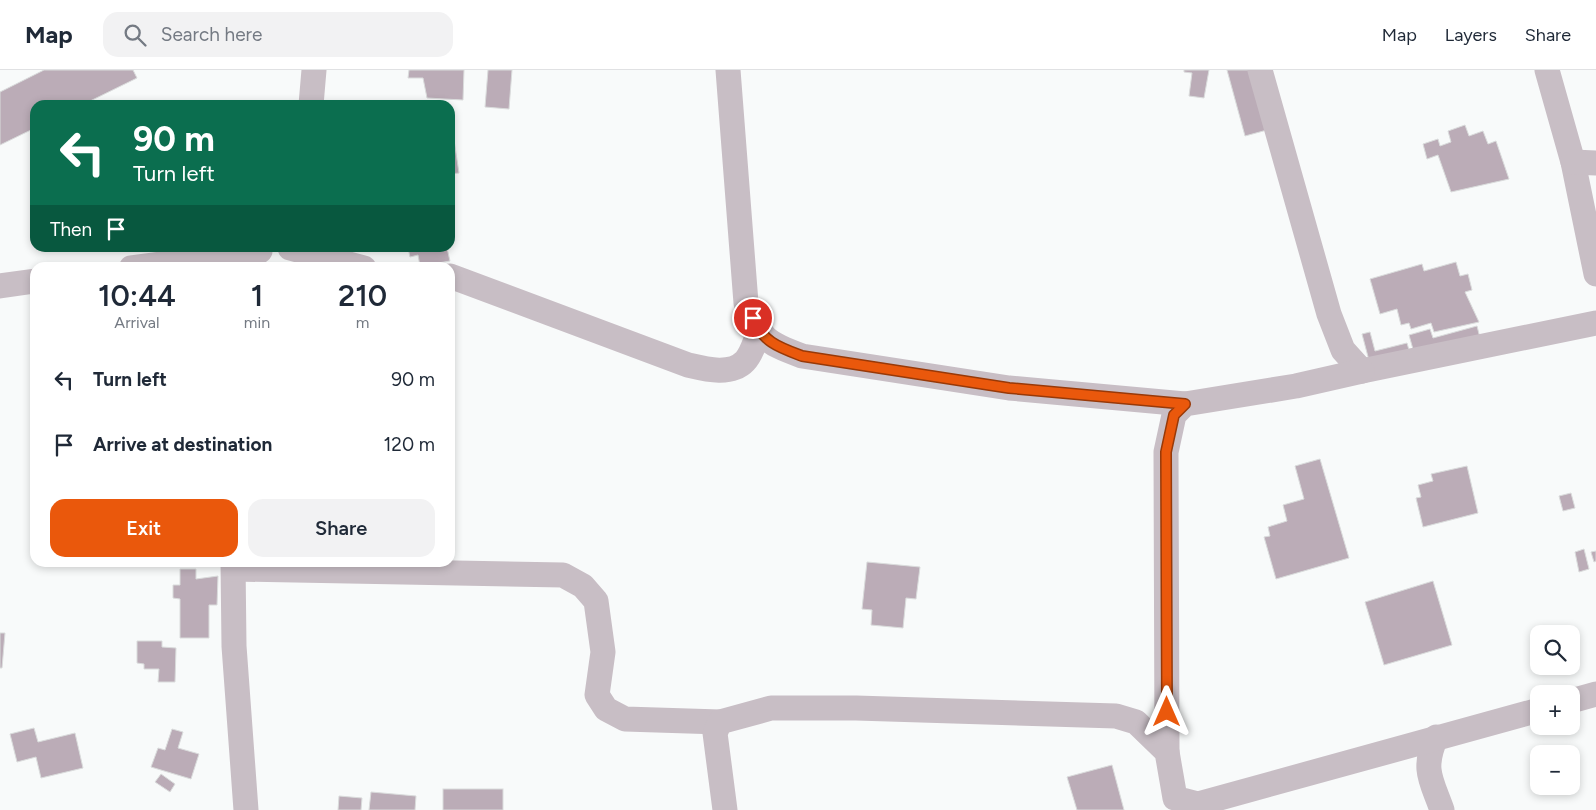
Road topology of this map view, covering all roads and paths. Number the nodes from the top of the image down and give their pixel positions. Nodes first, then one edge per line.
1 (314, 70) edge
2 (728, 70) edge
3 (1260, 70) edge
4 (1547, 70) edge
5 (311, 100) edge
6 (1584, 162) edge
7 (305, 252) edge
8 (257, 255) edge
9 (189, 262) edge
10 (342, 262) edge
11 (1596, 274) edge
12 (455, 278) edge
13 (30, 282) edge
14 (0, 286) edge
15 (1596, 323) edge
16 (759, 332) junction
17 (1362, 371) junction
18 (1185, 404) junction
19 (234, 567) edge
20 (271, 567) edge
21 (1596, 694) edge
22 (1580, 698) edge
23 (1530, 712) edge
24 (720, 722) junction
25 (1436, 737) junction
26 (1167, 752) junction
27 (1176, 804) edge
28 (246, 810) edge
29 (725, 810) edge
30 (1442, 810) edge

1 - 5 street
2 - 16 street
3 - 17 street
4 - 6 street
6 - 11 street
7 - 10 street
8 - 9 street
12 - 16 street
13 - 14 street
15 - 17 street
16 - 18 street
17 - 18 street
18 - 26 street
19 - 28 street
20 - 24 street
21 - 22 street
23 - 25 street
24 - 26 street
24 - 29 street
25 - 27 street
25 - 30 street
26 - 27 street

